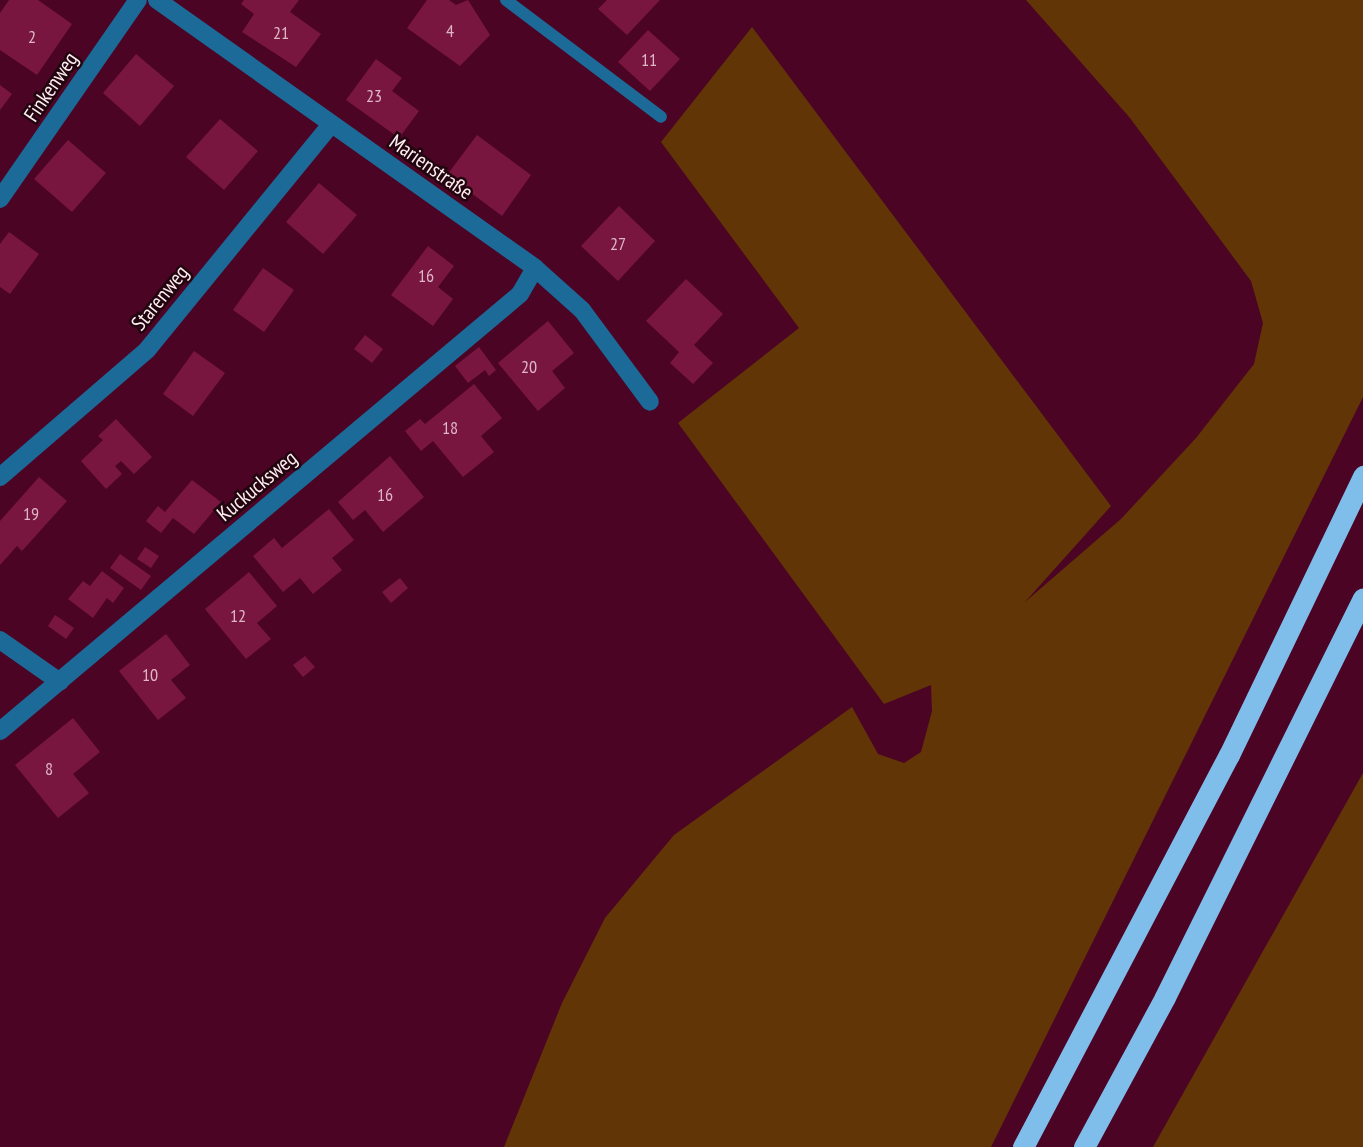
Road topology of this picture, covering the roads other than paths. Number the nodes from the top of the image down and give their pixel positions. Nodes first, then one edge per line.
1 (138, 0) edge
2 (157, 0) edge
3 (506, 0) edge
4 (661, 117) dead end
5 (331, 124) junction
6 (0, 199) edge
7 (535, 268) junction
8 (650, 402) dead end
9 (1363, 476) edge
10 (0, 477) edge
11 (1363, 598) edge
12 (0, 640) edge
13 (60, 682) junction
14 (0, 731) edge
15 (1023, 1147) edge
16 (1084, 1147) edge

1 - 6 street, Finkenweg
2 - 5 street, Marienstraße
3 - 4 lane
5 - 7 street, Marienstraße
5 - 10 street, Starenweg
7 - 8 street, Marienstraße
7 - 13 street, Kuckucksweg
9 - 15 highway
11 - 16 highway
12 - 13 street
13 - 14 street, Kuckucksweg

